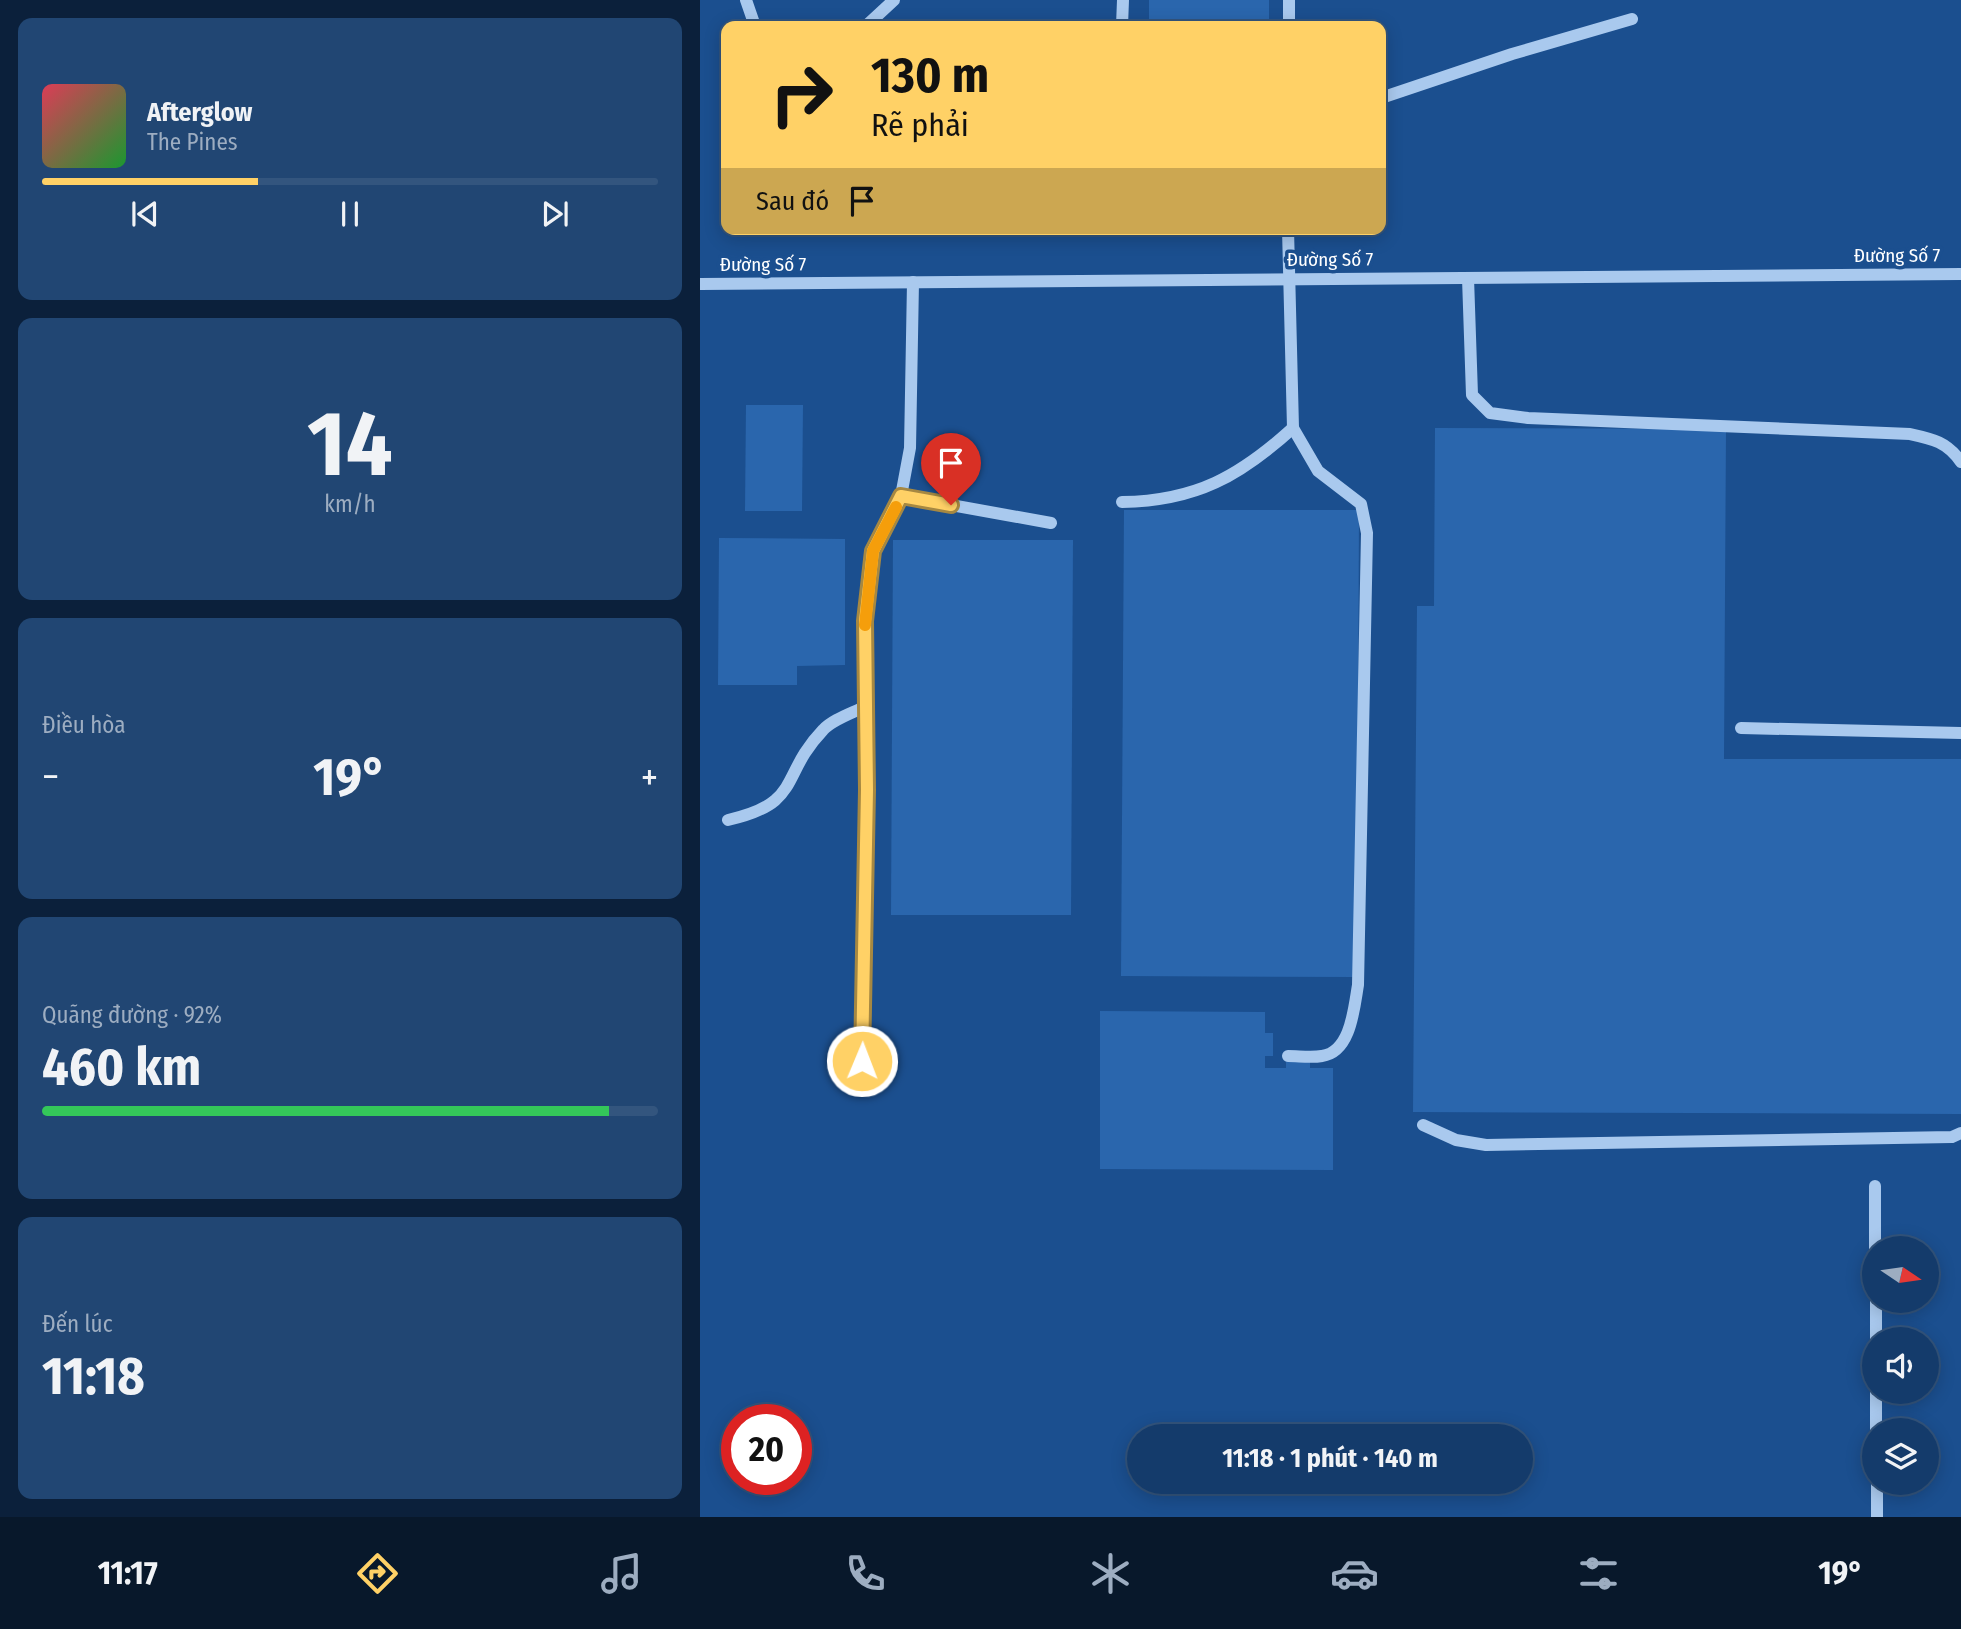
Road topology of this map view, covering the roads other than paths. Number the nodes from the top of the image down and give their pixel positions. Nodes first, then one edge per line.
1 (747, 0) edge
2 (894, 0) edge
3 (1123, 0) edge
4 (1289, 0) edge
5 (1633, 19) dead end
6 (753, 21) edge
7 (871, 21) edge
8 (1122, 21) edge
9 (1289, 21) edge
10 (1386, 96) edge
11 (1288, 235) edge
12 (1961, 274) edge
13 (1468, 278) junction
14 (1288, 279) junction
15 (913, 282) junction
16 (700, 284) edge
17 (1293, 428) junction
18 (1961, 462) edge
19 (901, 496) junction
20 (1122, 502) dead end
21 (1051, 523) dead end
22 (866, 706) junction
23 (1741, 728) dead end
24 (1961, 733) edge
25 (728, 820) dead end
26 (1288, 1056) dead end
27 (861, 1088) dead end
28 (1423, 1125) dead end
29 (1961, 1133) edge
30 (1875, 1186) dead end
31 (1875, 1236) edge
32 (1877, 1495) edge
33 (1877, 1517) edge

1 - 6 street
2 - 7 street
3 - 8 street
4 - 9 street
5 - 10 street
11 - 14 street
12 - 13 street, Đường Số 7
13 - 14 street, Đường Số 7
13 - 18 street
14 - 15 street, Đường Số 7
14 - 17 street
15 - 16 street, Đường Số 7
15 - 19 street
17 - 20 street
17 - 26 street
19 - 21 street
19 - 22 street
22 - 25 street
22 - 27 street
23 - 24 street
28 - 29 street
30 - 31 street
32 - 33 street

